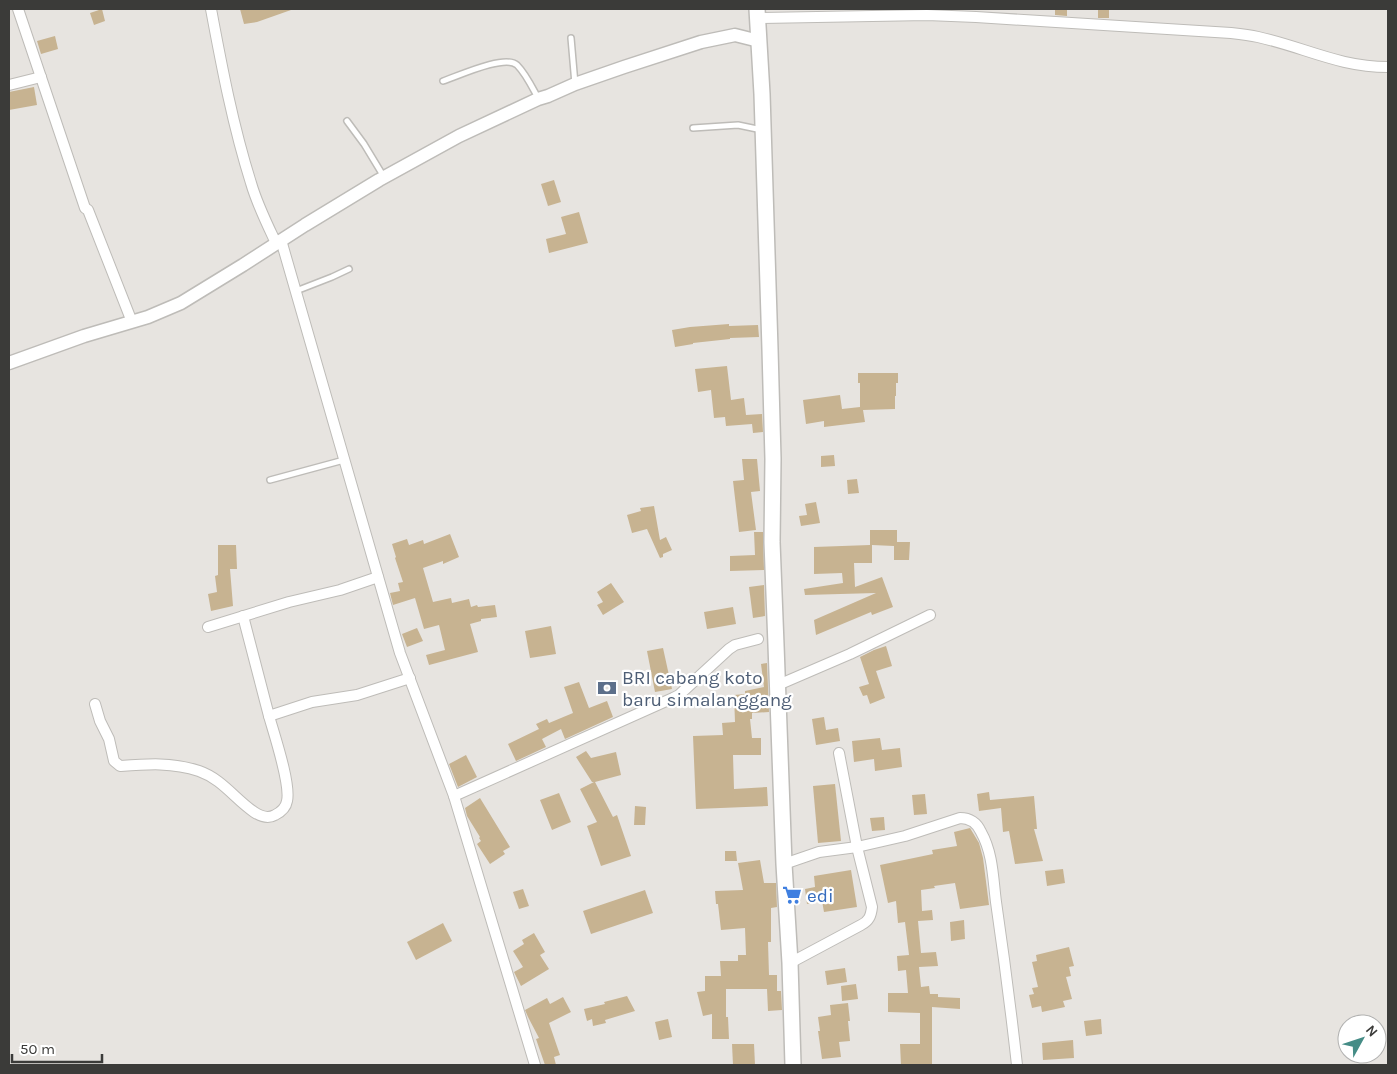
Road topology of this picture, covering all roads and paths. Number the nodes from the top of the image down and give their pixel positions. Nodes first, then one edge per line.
1 (18, 9) edge
2 (211, 9) edge
3 (928, 12) edge
4 (757, 14) edge
5 (571, 38) dead end
6 (759, 41) junction
7 (1388, 67) edge
8 (41, 77) junction
9 (443, 81) dead end
10 (575, 84) junction
11 (9, 85) edge
12 (538, 99) junction
13 (347, 121) dead end
14 (693, 128) dead end
15 (763, 130) junction
16 (384, 177) junction
17 (279, 242) junction
18 (349, 269) dead end
19 (296, 291) junction
20 (132, 322) junction
21 (9, 363) edge
22 (345, 460) junction
23 (270, 480) dead end
24 (378, 577) junction
25 (930, 615) dead end
26 (243, 616) junction
27 (208, 627) dead end
28 (766, 641) junction
29 (410, 678) junction
30 (778, 685) junction
31 (95, 704) dead end
32 (269, 716) junction
33 (839, 753) dead end
34 (454, 796) junction
35 (857, 847) junction
36 (784, 864) junction
37 (790, 963) junction
38 (534, 1065) edge
39 (793, 1065) edge
40 (1017, 1065) edge

1 - 8 street
2 - 17 street
3 - 4 street
3 - 7 street
4 - 6 main road
5 - 10 lane
6 - 10 street
6 - 15 main road
8 - 11 street
8 - 20 street
9 - 12 lane
10 - 12 street
12 - 16 street
13 - 16 lane
14 - 15 lane
15 - 28 main road
16 - 17 street
17 - 19 street
17 - 20 street
18 - 19 lane
19 - 22 street
20 - 21 street
22 - 23 lane
22 - 24 street
24 - 26 street
24 - 29 street
25 - 30 street
26 - 27 street
26 - 32 street
28 - 30 main road
28 - 34 street
29 - 32 street
29 - 34 street
30 - 36 main road
31 - 32 street
33 - 35 street
34 - 38 street
35 - 36 street
35 - 37 street
35 - 40 street
36 - 37 main road
37 - 39 main road

